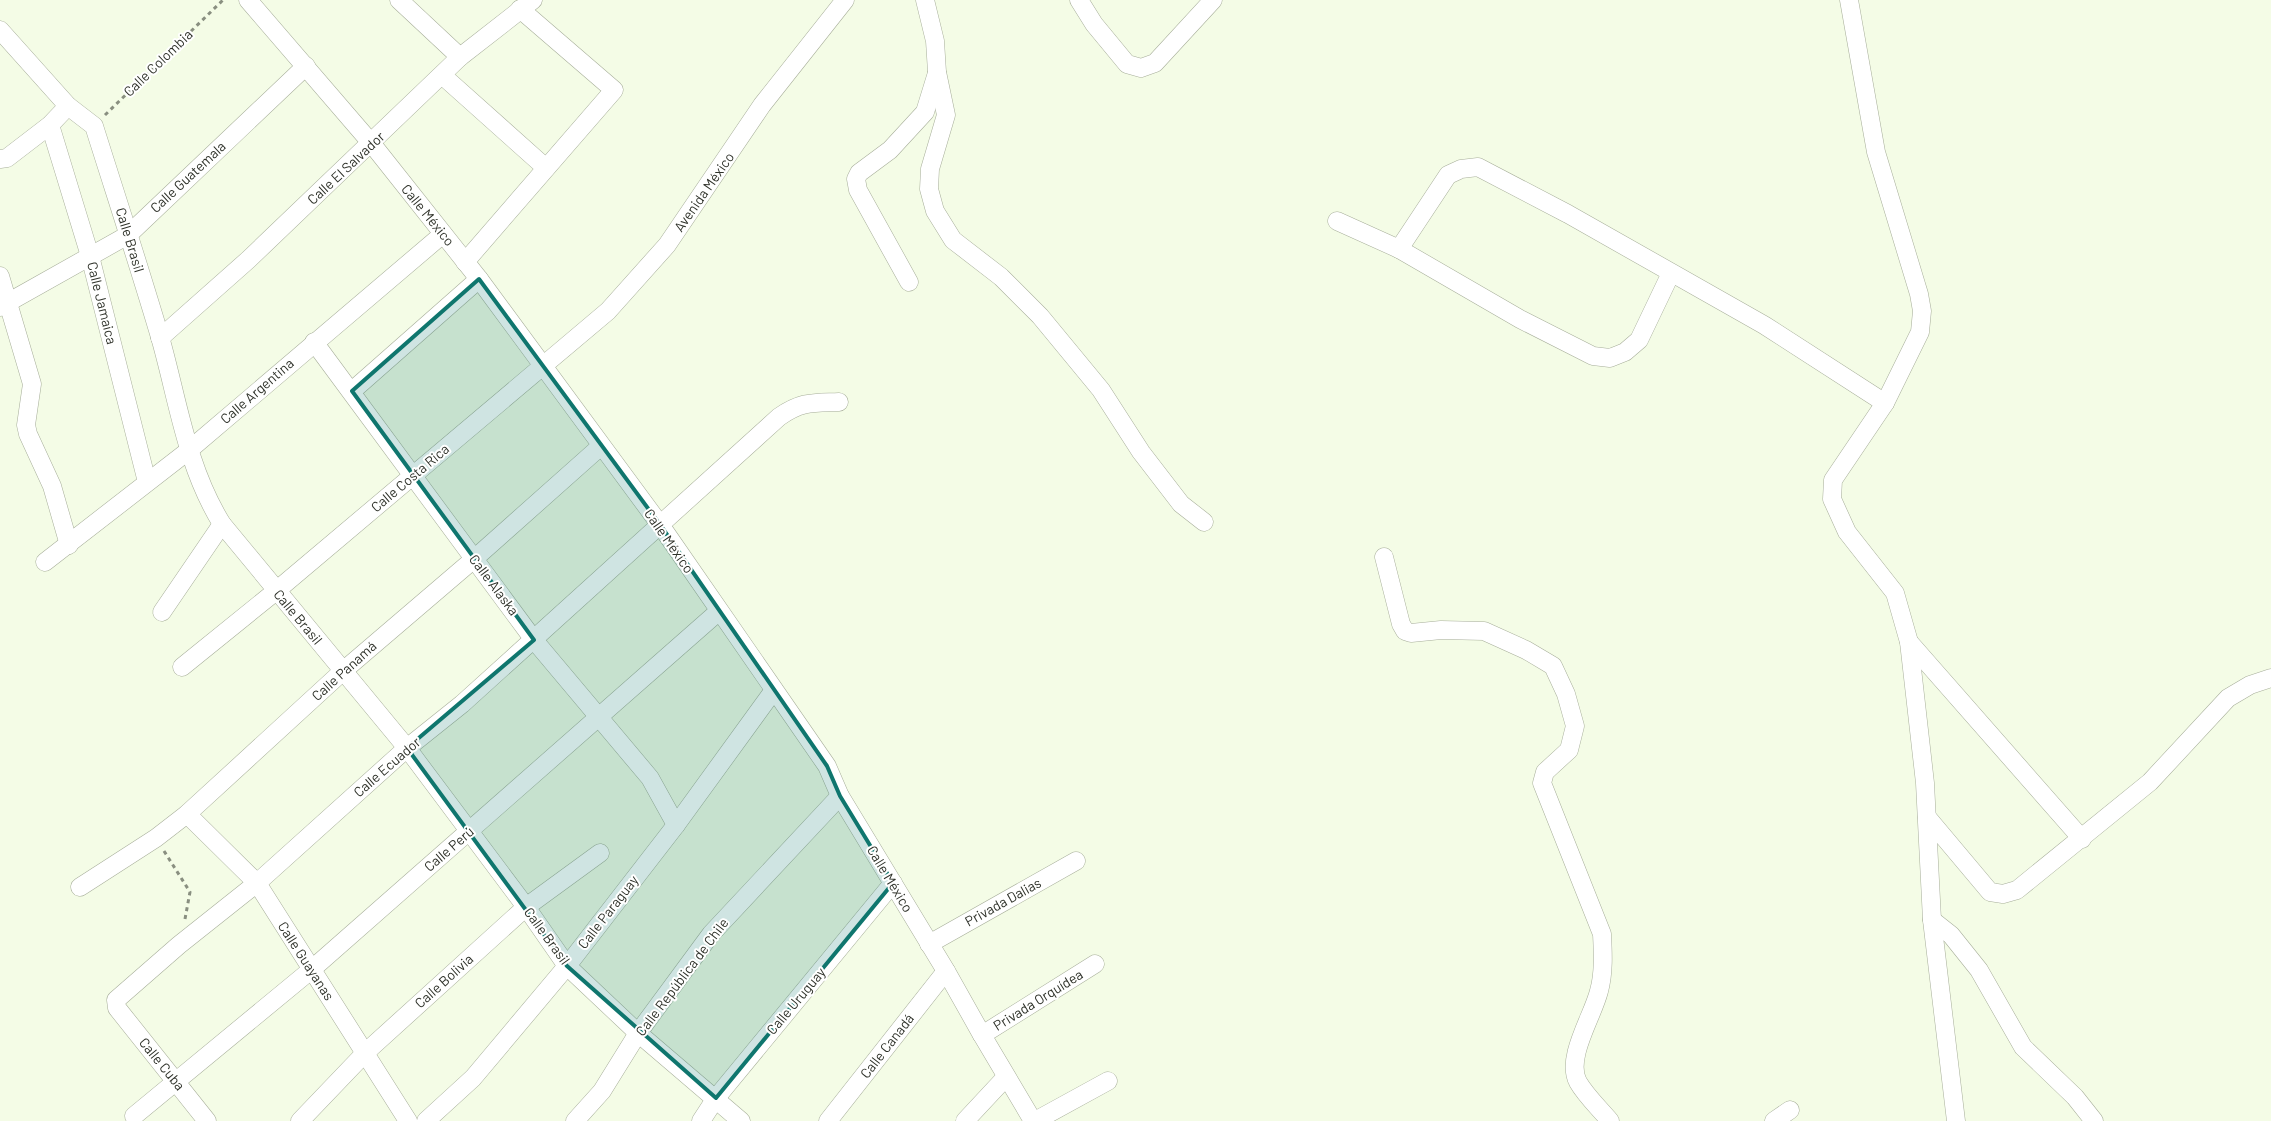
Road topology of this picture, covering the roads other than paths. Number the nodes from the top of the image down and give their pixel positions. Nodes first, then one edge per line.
1 (248, 0) edge
2 (399, 0) edge
3 (845, 0) edge
4 (925, 0) edge
5 (1079, 0) edge
6 (1213, 0) edge
7 (1849, 0) edge
8 (526, 4) edge
9 (0, 30) edge
10 (460, 57) junction
11 (306, 66) junction
12 (937, 72) junction
13 (443, 76) junction
14 (68, 106) junction
15 (50, 125) junction
16 (372, 144) junction
17 (0, 159) edge
18 (546, 168) junction
19 (1337, 221) dead end
20 (443, 234) junction
21 (128, 235) junction
22 (1399, 249) junction
23 (90, 256) junction
24 (465, 262) junction
25 (1671, 273) junction
26 (0, 276) edge
27 (479, 279) junction
28 (909, 282) dead end
29 (4, 305) edge
30 (160, 338) junction
31 (314, 342) junction
32 (542, 366) junction
33 (352, 391) junction
34 (839, 402) dead end
35 (1885, 403) junction
36 (601, 446) junction
37 (188, 451) junction
38 (412, 477) junction
39 (147, 482) junction
40 (1204, 522) dead end
41 (222, 524) junction
42 (661, 526) junction
43 (69, 545) junction
44 (1384, 557) dead end
45 (474, 560) junction
46 (46, 562) dead end
47 (276, 591) junction
48 (162, 612) dead end
49 (718, 612) junction
50 (534, 640) junction
51 (1909, 642) junction
52 (182, 667) dead end
53 (343, 671) junction
54 (2271, 678) edge
55 (774, 690) junction
56 (600, 716) junction
57 (407, 748) junction
58 (840, 796) junction
59 (187, 814) junction
60 (1927, 817) junction
61 (676, 826) junction
62 (469, 833) junction
63 (2082, 839) junction
64 (600, 853) dead end
65 (1076, 861) dead end
66 (257, 883) junction
67 (893, 883) junction
68 (80, 887) dead end
69 (526, 907) junction
70 (1932, 920) junction
71 (929, 944) junction
72 (1096, 964) dead end
73 (567, 966) junction
74 (311, 970) junction
75 (946, 971) junction
76 (117, 1008) joint
77 (638, 1033) junction
78 (982, 1035) junction
79 (366, 1052) junction
80 (1006, 1078) junction
81 (176, 1081) junction
82 (1108, 1081) dead end
83 (716, 1098) junction
84 (1790, 1110) dead end
85 (134, 1116) dead end
86 (207, 1121) edge
87 (300, 1121) edge
88 (408, 1121) edge
89 (426, 1121) edge
90 (575, 1121) edge
91 (701, 1121) edge
92 (741, 1121) edge
93 (828, 1121) edge
94 (965, 1121) edge
95 (1034, 1121) edge
96 (1610, 1121) edge
97 (1774, 1121) edge
98 (1956, 1121) edge
99 (2094, 1121) edge

1 - 11 street, Calle México
2 - 10 street
3 - 32 street, Avenida México
4 - 12 street
5 - 6 street
7 - 35 street
8 - 10 street, Calle El Salvador
8 - 18 street
9 - 14 street
10 - 13 street, Calle El Salvador
11 - 16 street, Calle México
11 - 21 street, Calle Guatemala
12 - 28 street
12 - 40 street
13 - 16 street, Calle El Salvador
13 - 18 street
14 - 15 street
14 - 21 street, Calle Brasil
15 - 17 street
15 - 23 street, Calle Jamaica
16 - 20 street, Calle México
16 - 30 street, Calle El Salvador
18 - 24 street
19 - 22 street
20 - 24 street, Calle México
20 - 31 street, Calle Argentina
21 - 23 street, Calle Guatemala
21 - 30 street, Calle Brasil
22 - 25 street
22 - 25 street
23 - 29 street, Calle Guatemala
23 - 39 street, Calle Jamaica
24 - 27 street, Calle México
25 - 35 street
26 - 29 street
27 - 32 street, Calle México
27 - 33 street
29 - 43 street
30 - 37 street, Calle Brasil
31 - 33 street, Calle Alaska
31 - 37 street, Calle Argentina
32 - 36 street, Calle México
32 - 38 street, Calle Costa Rica
33 - 38 street, Calle Alaska
34 - 42 street, Calle Ecuador
35 - 51 street
36 - 42 street, Calle México
36 - 45 street, Calle Panamá
37 - 39 street, Calle Argentina
37 - 41 street, Calle Brasil
38 - 45 street, Calle Alaska
38 - 47 street, Calle Costa Rica
39 - 43 street, Calle Argentina
41 - 47 street, Calle Brasil
41 - 48 street
42 - 49 street, Calle México
42 - 50 street, Calle Ecuador
43 - 46 street, Calle Argentina
44 - 96 street
45 - 50 street, Calle Alaska
45 - 53 street, Calle Panamá
47 - 52 street, Calle Costa Rica
47 - 53 street, Calle Brasil
49 - 55 street, Calle México
49 - 56 street, Calle Perú
50 - 56 street, Calle Alaska
50 - 57 street, Calle Ecuador
51 - 60 street
51 - 63 street
53 - 57 street, Calle Brasil
53 - 59 street, Calle Panamá
54 - 63 street
55 - 58 street, Calle México
55 - 61 street, Calle Paraguay
56 - 61 street, Calle Alaska
56 - 62 street, Calle Perú
57 - 62 street, Calle Brasil
57 - 66 street, Calle Ecuador
58 - 67 street, Calle México
58 - 77 street, Calle República de Chile
59 - 66 street, Calle Guayanas
59 - 68 street, Calle Panamá
60 - 63 street
60 - 70 street
61 - 73 street, Calle Paraguay
62 - 69 street, Calle Brasil
62 - 74 street, Calle Perú
64 - 69 street, Calle Bolivia
65 - 71 street, Privada Dalias
66 - 74 street, Calle Guayanas
66 - 76 street, Calle Ecuador
67 - 71 street, Calle México
67 - 83 street, Calle Uruguay
69 - 73 street, Calle Brasil
69 - 79 street, Calle Bolivia
70 - 98 street
70 - 99 street
71 - 75 street, Calle México
72 - 78 street, Privada Orquídea
73 - 77 street, Calle Brasil
73 - 89 street, Calle Paraguay
74 - 79 street, Calle Guayanas
74 - 81 street, Calle Perú
75 - 78 street, Calle México
75 - 93 street, Calle Canadá
76 - 81 street, Calle Cuba
77 - 83 street, Calle Brasil
77 - 90 street, Calle República de Chile
78 - 80 street, Calle México
79 - 87 street, Calle Bolivia
79 - 88 street, Calle Guayanas
80 - 94 street
80 - 95 street, Calle México
81 - 85 street, Calle Perú
81 - 86 street, Calle Cuba
82 - 95 street
83 - 91 street, Calle Uruguay
83 - 92 street, Calle Brasil
84 - 97 street

